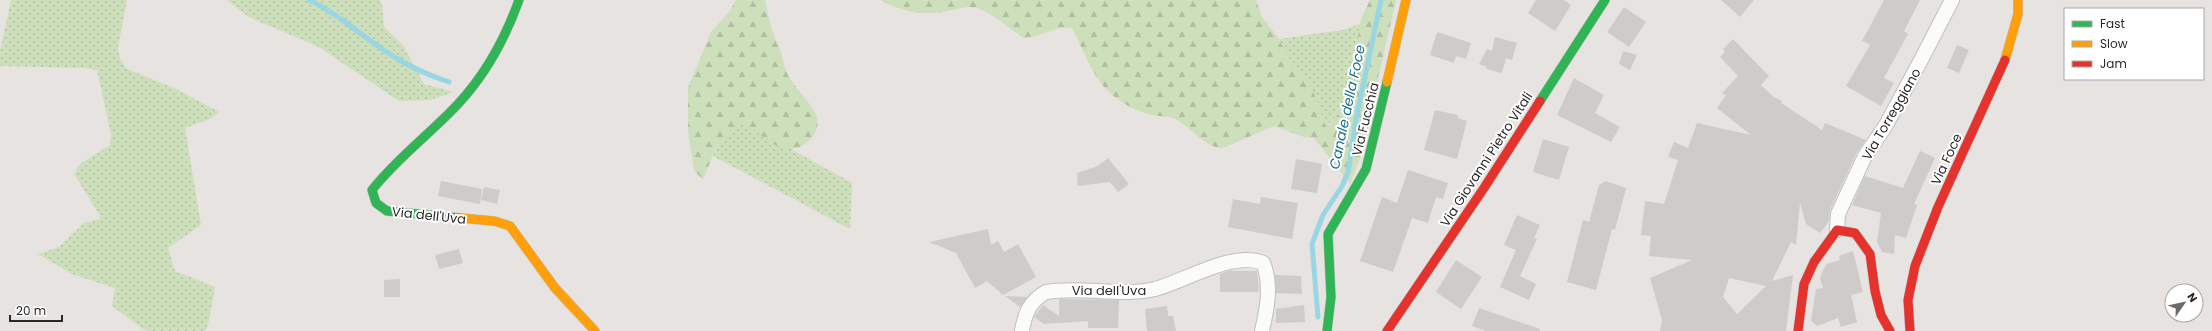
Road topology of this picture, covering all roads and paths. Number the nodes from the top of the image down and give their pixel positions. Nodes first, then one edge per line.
1 (519, 0) edge
2 (1406, 0) edge
3 (1605, 0) edge
4 (1952, 0) edge
5 (2018, 0) edge
6 (1837, 230) junction
7 (595, 331) edge
8 (1022, 331) edge
9 (1262, 331) edge
10 (1327, 331) edge
11 (1387, 331) edge
12 (1798, 331) edge
13 (1890, 331) edge
14 (1910, 331) edge

1 - 7 street, Via dell'Uva
2 - 10 street, Via Fucchia
3 - 11 street, Via Giovanni Pietro Vitali
4 - 6 street, Via Torreggiano
5 - 14 street, Via Foce
6 - 12 street
6 - 13 street
8 - 9 street, Via dell'Uva

